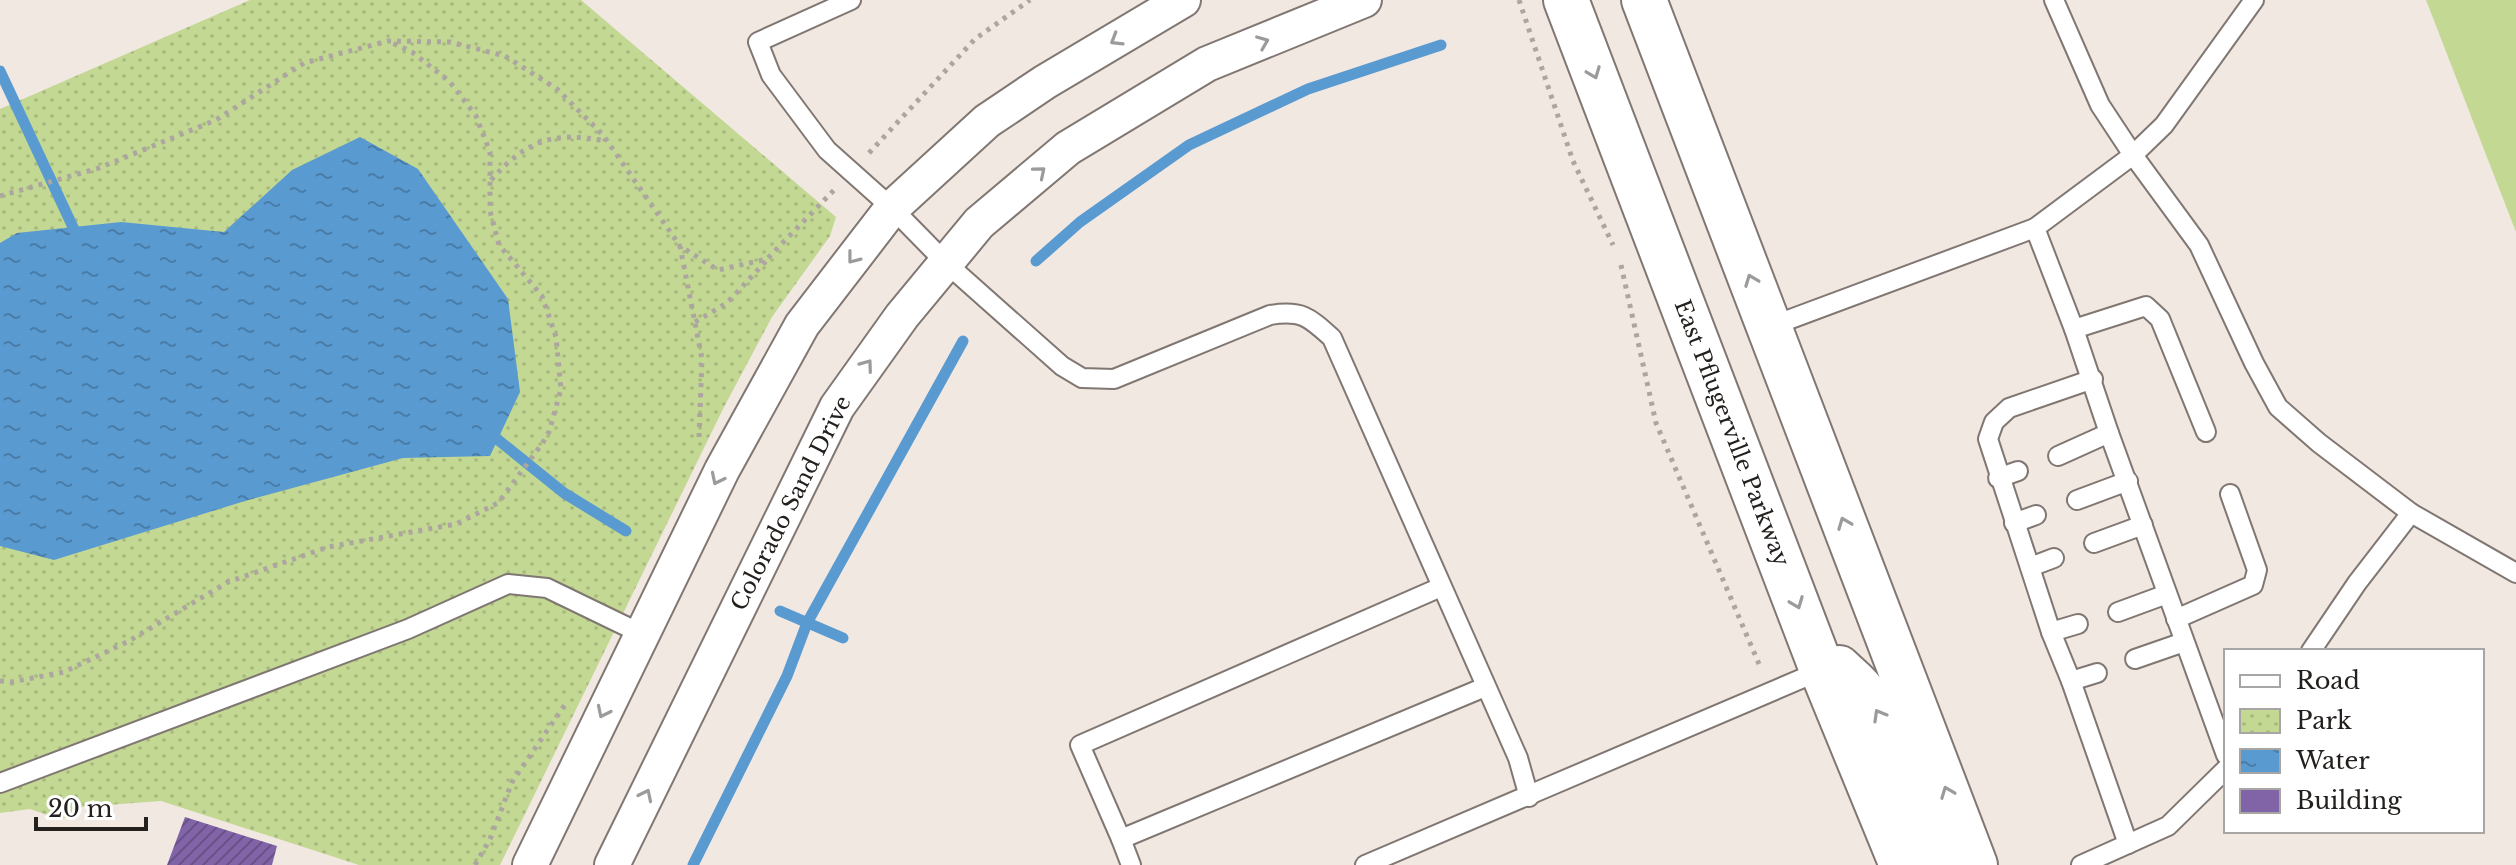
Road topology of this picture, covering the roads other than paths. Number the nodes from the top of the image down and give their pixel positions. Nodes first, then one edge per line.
1 (851, 0) edge
2 (1183, 0) edge
3 (1364, 0) edge
4 (1566, 0) edge
5 (1644, 0) edge
6 (2054, 0) edge
7 (2254, 0) edge
8 (2133, 155) junction
9 (892, 208) junction
10 (2035, 228) junction
11 (946, 263) junction
12 (1769, 327) junction
13 (2074, 329) junction
14 (2093, 379) junction
15 (2206, 432) dead end
16 (2109, 433) junction
17 (2058, 456) dead end
18 (2018, 471) dead end
19 (1998, 478) junction
20 (2128, 481) junction
21 (2230, 494) dead end
22 (2077, 500) dead end
23 (2411, 513) junction
24 (2036, 515) dead end
25 (2014, 523) junction
26 (2143, 525) junction
27 (2094, 543) dead end
28 (2054, 558) dead end
29 (2030, 567) junction
30 (2516, 573) edge
31 (1441, 587) junction
32 (2167, 594) junction
33 (2118, 612) dead end
34 (2176, 619) junction
35 (2078, 624) dead end
36 (2051, 632) junction
37 (642, 634) junction
38 (2184, 642) junction
39 (2312, 649) edge
40 (2135, 659) dead end
41 (1822, 670) junction
42 (2097, 673) dead end
43 (2071, 681) junction
44 (1485, 687) junction
45 (2224, 750) edge
46 (2224, 771) edge
47 (0, 783) edge
48 (1529, 797) junction
49 (1121, 839) junction
50 (2128, 844) junction
51 (530, 865) edge
52 (612, 865) edge
53 (1131, 865) edge
54 (1365, 865) edge
55 (1902, 865) edge
56 (1940, 865) edge
57 (1975, 865) edge
58 (2081, 865) edge

1 - 9 lane
2 -> 9 street
11 -> 3 street, Colorado Sand Drive
4 -> 41 street, East Pflugerville Parkway
12 -> 5 street
6 - 8 lane
7 - 8 lane
8 - 10 lane
8 - 23 lane
9 - 11 lane
9 -> 37 street
10 - 12 lane
10 - 13 lane
11 - 31 lane
52 -> 11 street, Colorado Sand Drive
57 -> 12 street
13 - 14 lane
13 - 15 lane
14 - 16 lane
14 - 19 lane
16 - 17 lane
16 - 20 lane
18 - 19 lane
19 - 25 lane
20 - 22 lane
20 - 26 lane
21 - 34 lane
23 - 30 lane
23 - 39 lane
24 - 25 lane
25 - 29 lane
26 - 27 lane
26 - 32 lane
28 - 29 lane
29 - 36 lane
31 - 44 lane
31 - 49 lane
32 - 33 lane
32 - 34 lane
34 - 38 lane
35 - 36 lane
36 - 43 lane
37 - 47 lane
37 -> 51 street
38 - 40 lane
38 - 45 lane
41 - 48 lane
41 - 55 street, East Pflugerville Parkway
56 -> 41 street
42 - 43 lane
43 - 50 lane
44 - 48 lane
44 - 49 lane
46 - 50 lane
48 - 54 lane
49 - 53 lane
50 - 58 lane

